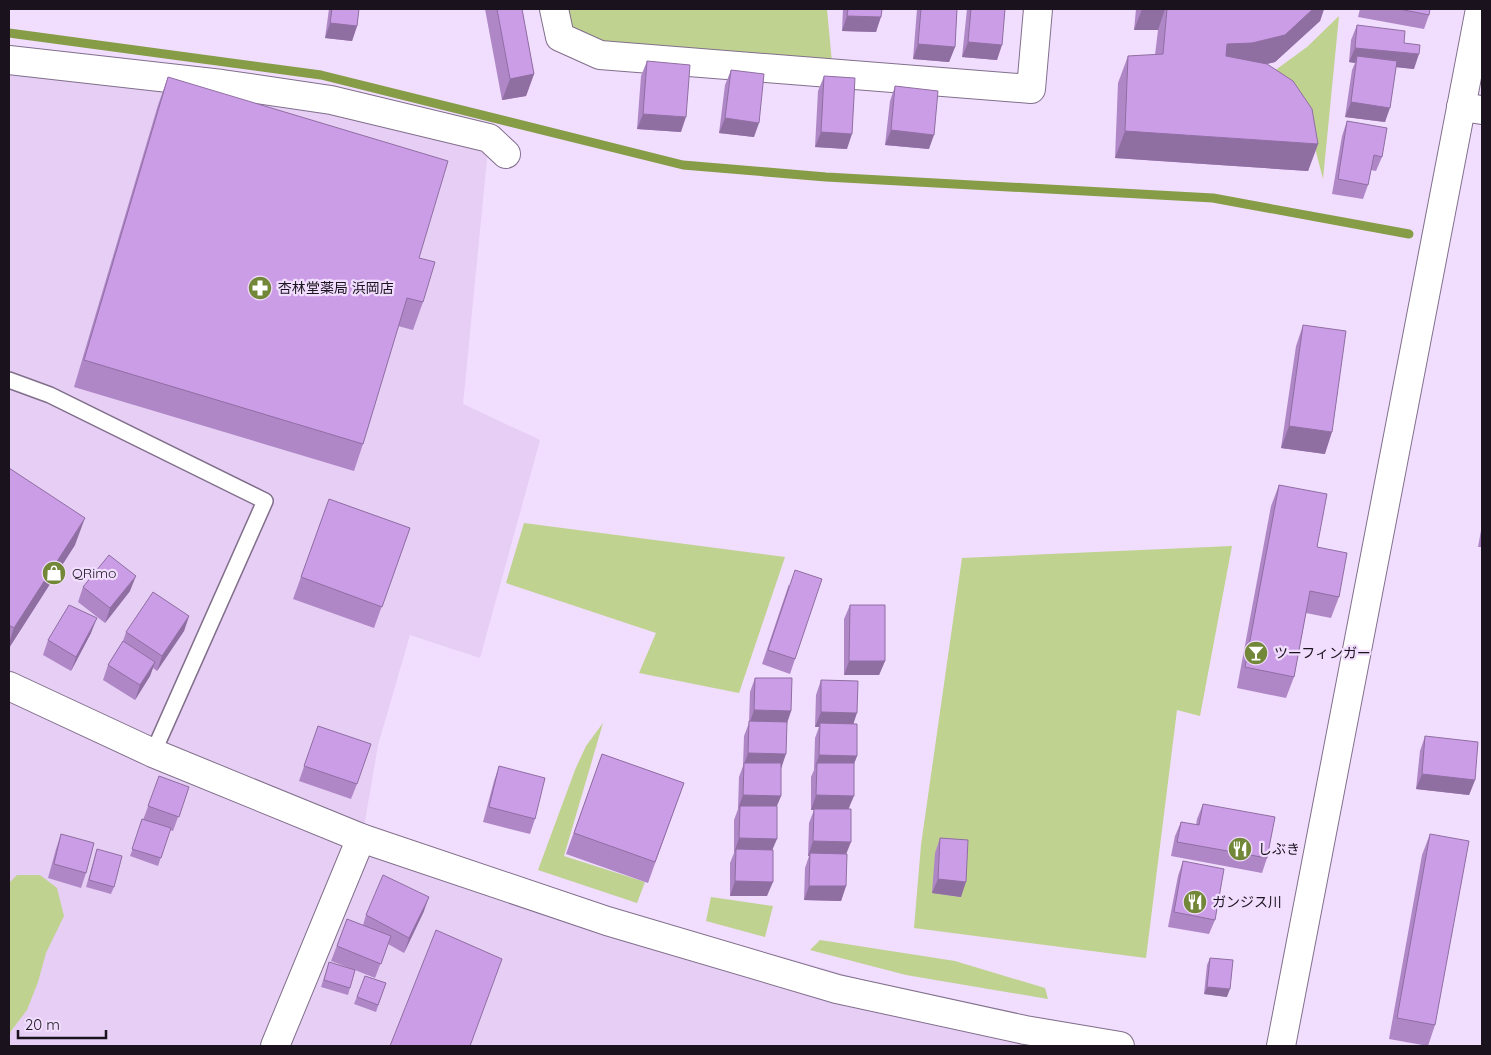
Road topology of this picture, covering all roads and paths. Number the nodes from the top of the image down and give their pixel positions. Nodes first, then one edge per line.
1 (554, 9) edge
2 (1038, 9) edge
3 (1480, 9) edge
4 (9, 60) edge
5 (1471, 109) edge
6 (506, 154) dead end
7 (9, 380) edge
8 (9, 686) edge
9 (153, 754) junction
10 (361, 838) junction
11 (275, 1046) edge
12 (1120, 1046) edge
13 (1282, 1046) edge

1 - 2 street
3 - 5 street
4 - 6 street
5 - 13 street
7 - 9 lane
8 - 9 street
9 - 10 street
10 - 11 street
10 - 12 street

